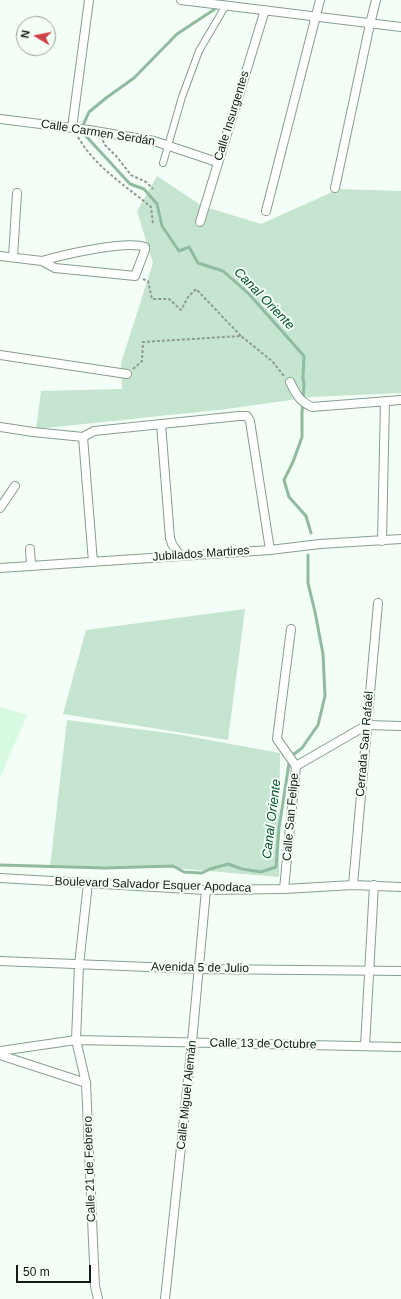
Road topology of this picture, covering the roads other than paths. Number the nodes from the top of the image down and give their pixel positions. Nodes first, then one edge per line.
1 (89, 0) edge
2 (181, 0) edge
3 (320, 0) edge
4 (376, 0) edge
5 (210, 1) edge
6 (226, 4) junction
7 (265, 10) junction
8 (316, 17) junction
9 (370, 24) junction
10 (401, 27) edge
11 (0, 119) edge
12 (72, 128) junction
13 (168, 146) junction
14 (217, 162) junction
15 (163, 163) dead end
16 (335, 188) dead end
17 (17, 193) dead end
18 (266, 211) dead end
19 (200, 222) dead end
20 (0, 256) edge
21 (13, 257) junction
22 (42, 261) junction
23 (0, 355) edge
24 (127, 374) road end
25 (290, 382) road end
26 (401, 400) edge
27 (385, 401) junction
28 (161, 424) junction
29 (0, 427) edge
30 (83, 437) junction
31 (15, 486) dead end
32 (0, 506) edge
33 (401, 539) edge
34 (382, 541) junction
35 (30, 549) dead end
36 (270, 550) junction
37 (180, 556) junction
38 (93, 562) junction
39 (31, 566) junction
40 (0, 568) edge
41 (378, 603) dead end
42 (291, 629) dead end
43 (367, 725) junction
44 (401, 726) edge
45 (296, 766) junction
46 (0, 878) edge
47 (88, 883) junction
48 (353, 885) junction
49 (374, 885) junction
50 (401, 887) edge
51 (284, 889) junction
52 (206, 890) junction
53 (0, 961) edge
54 (79, 965) junction
55 (198, 969) junction
56 (370, 970) junction
57 (401, 971) edge
58 (76, 1040) junction
59 (192, 1042) junction
60 (365, 1046) junction
61 (401, 1047) edge
62 (0, 1050) edge
63 (0, 1055) edge
64 (86, 1083) junction
65 (98, 1299) edge
66 (165, 1299) edge

1 - 12 street
2 - 5 street
3 - 8 street
4 - 9 street
5 - 6 street
6 - 7 street
6 - 13 street
7 - 8 street
7 - 14 street, Calle Insurgentes
8 - 9 street
8 - 18 street
9 - 10 street
9 - 16 street
11 - 12 street, Calle Carmen Serdán
12 - 13 street, Calle Carmen Serdán
13 - 14 street, Calle Carmen Serdán
13 - 15 street
14 - 19 street, Calle Insurgentes
17 - 21 street
20 - 21 street
21 - 22 street
22 - 22 street
23 - 24 street
25 - 27 street
26 - 27 street
27 - 34 street
28 - 30 street
28 - 36 street
28 - 37 street
29 - 30 street
30 - 38 street
31 - 32 street
33 - 34 street, Jubilados Martires
34 - 36 street, Jubilados Martires
35 - 39 street
36 - 37 street, Jubilados Martires
37 - 38 street, Jubilados Martires
38 - 39 street, Jubilados Martires
39 - 40 street, Jubilados Martires
41 - 43 street, Cerrada San Rafaél
42 - 45 street
43 - 44 street
43 - 45 street, Calle San Felipe
43 - 48 street, Cerrada San Rafaél
45 - 51 street, Calle San Felipe
46 - 47 street, Boulevard Salvador Esquer Apodaca
47 - 52 street, Boulevard Salvador Esquer Apodaca
47 - 54 street, Calle 21 de Febrero
48 - 49 street, Boulevard Salvador Esquer Apodaca
48 - 51 street, Boulevard Salvador Esquer Apodaca
49 - 50 street, Boulevard Salvador Esquer Apodaca
49 - 56 street
51 - 52 street, Boulevard Salvador Esquer Apodaca
52 - 55 street, Calle Miguel Alemán
53 - 54 street, Avenida 5 de Julio
54 - 55 street, Avenida 5 de Julio
54 - 58 street, Calle 21 de Febrero
55 - 56 street, Avenida 5 de Julio
55 - 59 street, Calle Miguel Alemán
56 - 57 street, Avenida 5 de Julio
56 - 60 street
58 - 59 street, Calle 13 de Octubre
58 - 62 street, Calle 13 de Octubre
58 - 64 street, Calle 21 de Febrero
59 - 60 street, Calle 13 de Octubre
59 - 66 street, Calle Miguel Alemán
60 - 61 street, Calle 13 de Octubre
63 - 64 street
64 - 65 street, Calle 21 de Febrero

